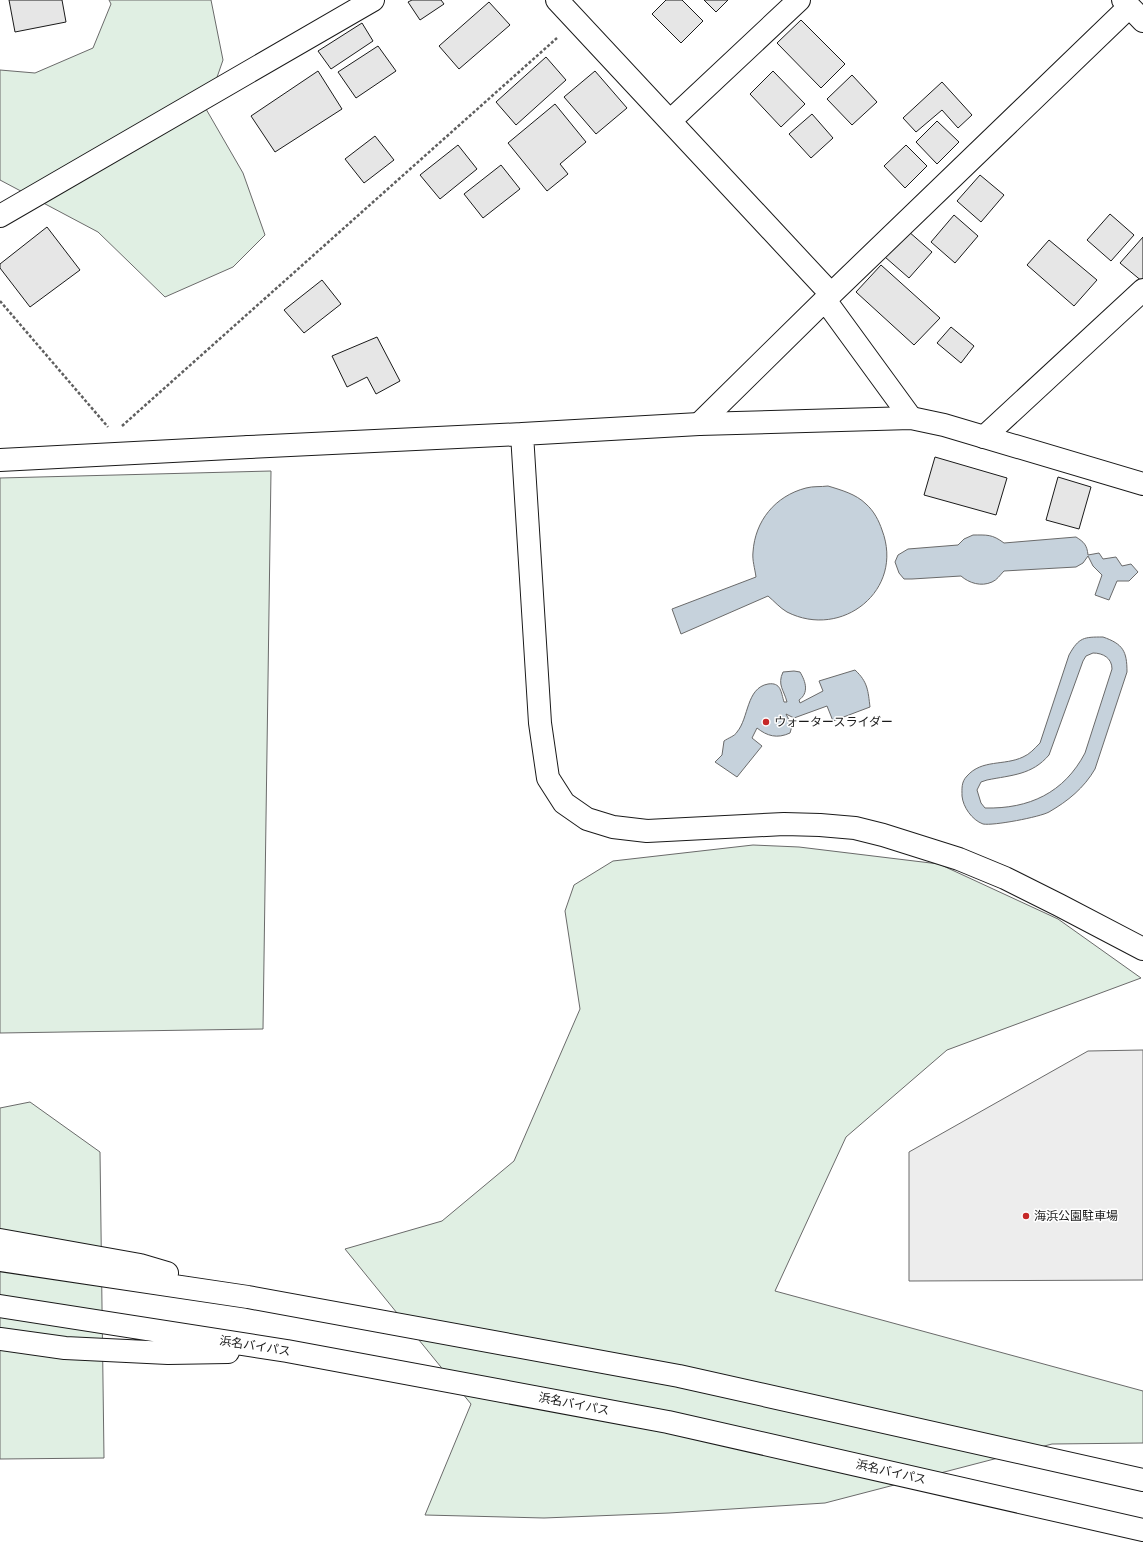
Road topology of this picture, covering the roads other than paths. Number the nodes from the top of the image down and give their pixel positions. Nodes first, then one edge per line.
1 (373, 0) edge
2 (557, 0) edge
3 (799, 0) edge
4 (1132, 9) edge
5 (670, 121) junction
6 (0, 216) edge
7 (1143, 290) edge
8 (828, 297) junction
9 (911, 418) junction
10 (699, 424) junction
11 (522, 434) junction
12 (984, 437) junction
13 (0, 460) edge
14 (1143, 484) edge
15 (1143, 949) edge
16 (0, 1240) edge
17 (0, 1260) edge
18 (248, 1297) junction
19 (0, 1306) edge
20 (0, 1339) edge
21 (287, 1351) junction
22 (1143, 1480) edge
23 (1143, 1530) edge

1 - 6 main road
2 - 5 main road
3 - 5 main road
4 - 8 main road
5 - 8 main road
7 - 12 main road
8 - 9 main road
8 - 10 main road
9 - 10 main road
9 - 12 main road
10 - 11 main road
11 - 13 main road
11 - 15 main road
12 - 14 main road
16 - 18 main road
17 - 18 main road
18 - 22 main road
19 - 21 main road, 浜名バイパス
20 - 21 main road
21 - 23 main road, 浜名バイパス

